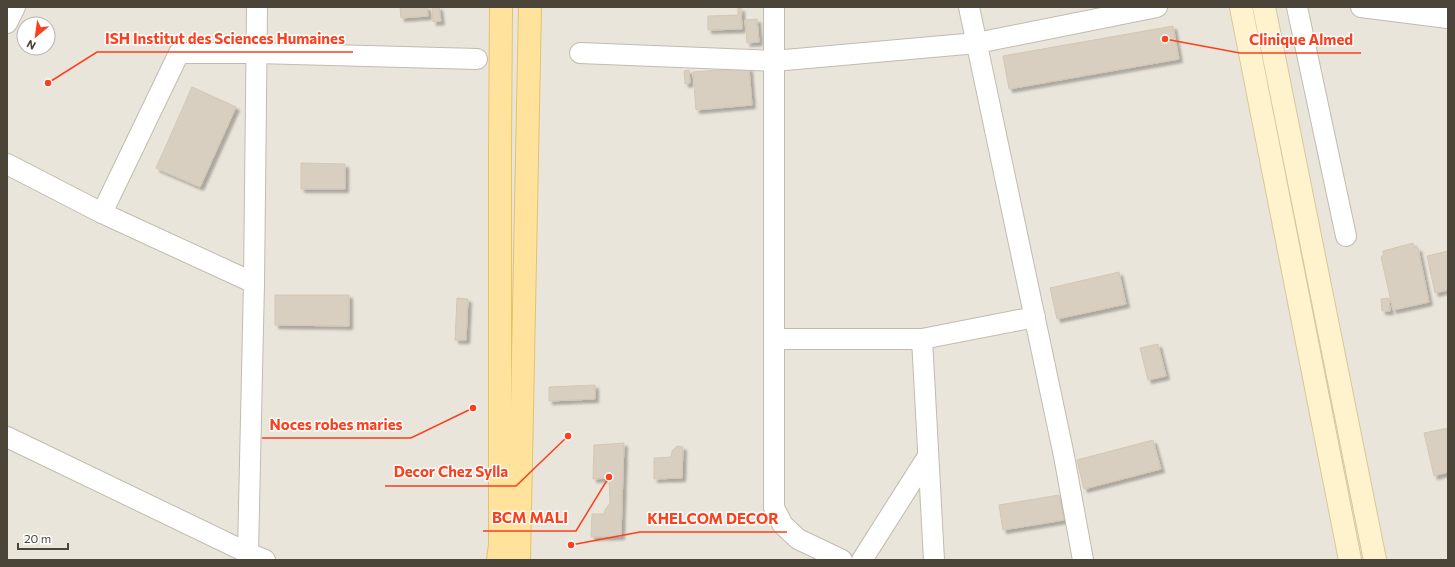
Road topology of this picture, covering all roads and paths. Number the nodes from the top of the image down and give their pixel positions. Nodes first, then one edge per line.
1 (15, 7) edge
2 (257, 7) edge
3 (530, 7) edge
4 (774, 7) edge
5 (969, 7) edge
6 (1157, 7) edge
7 (1241, 7) edge
8 (1264, 7) edge
9 (1297, 7) edge
10 (1361, 7) edge
11 (500, 13) edge
12 (1448, 18) edge
13 (7, 23) edge
14 (977, 43) junction
15 (257, 53) junction
16 (580, 53) dead end
17 (477, 59) dead end
18 (774, 61) junction
19 (7, 164) edge
20 (102, 213) junction
21 (1346, 236) dead end
22 (254, 283) junction
23 (1034, 317) junction
24 (774, 339) junction
25 (922, 339) junction
26 (7, 437) edge
27 (928, 456) junction
28 (496, 555) edge
29 (256, 556) edge
30 (519, 560) edge
31 (842, 560) edge
32 (862, 560) edge
33 (934, 560) edge
34 (1083, 560) edge
35 (1350, 560) edge
36 (1375, 560) edge

1 - 13 street
2 - 15 street
3 - 30 main road
4 - 18 street
5 - 14 street
6 - 14 street
7 - 35 street
8 - 36 street
9 - 21 street
10 - 12 street
11 - 28 main road
14 - 18 street
14 - 23 street
15 - 17 street
15 - 20 street
15 - 22 street
16 - 18 street
18 - 24 street
19 - 20 street
20 - 22 street
22 - 29 street
23 - 25 street
23 - 34 street
24 - 25 street
24 - 31 street
25 - 27 street
26 - 29 street
27 - 32 street
27 - 33 street

